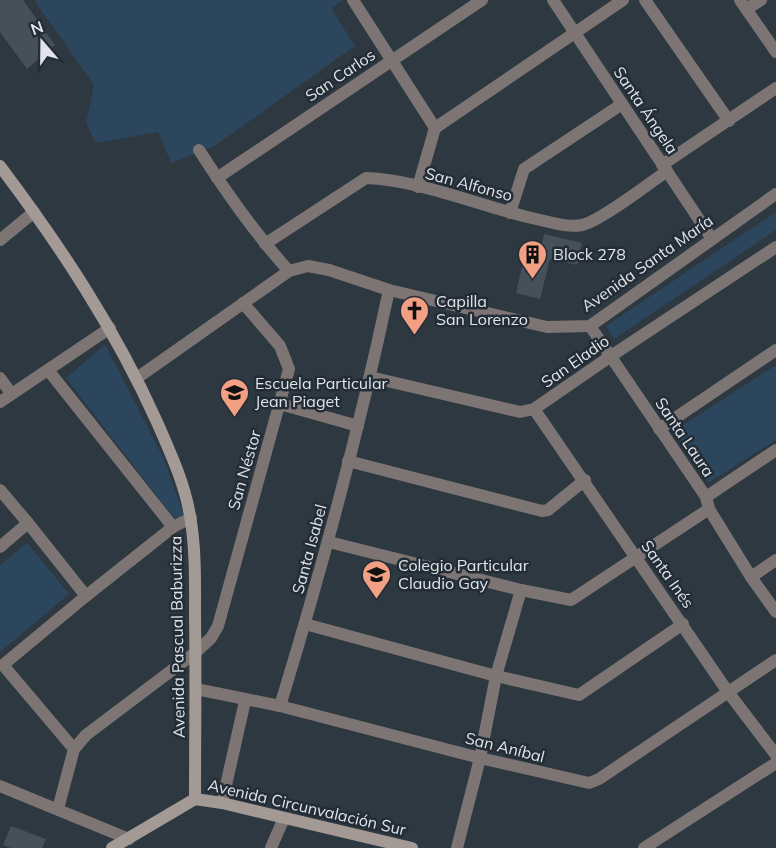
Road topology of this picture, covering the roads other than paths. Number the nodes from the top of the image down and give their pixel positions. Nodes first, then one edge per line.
1 (353, 0) edge
2 (482, 0) edge
3 (553, 0) edge
4 (623, 0) edge
5 (645, 0) edge
6 (760, 0) edge
7 (743, 4) edge
8 (574, 33) junction
9 (776, 52) edge
10 (390, 60) junction
11 (776, 88) edge
12 (622, 104) junction
13 (729, 121) junction
14 (435, 128) junction
15 (199, 150) dead end
16 (0, 166) edge
17 (665, 168) junction
18 (217, 178) junction
19 (418, 187) junction
20 (776, 194) edge
21 (34, 212) junction
22 (510, 213) junction
23 (712, 238) junction
24 (0, 240) edge
25 (265, 244) junction
26 (776, 247) edge
27 (289, 271) junction
28 (389, 290) junction
29 (243, 303) junction
30 (590, 326) junction
31 (110, 328) junction
32 (776, 350) edge
33 (611, 356) junction
34 (48, 370) junction
35 (370, 377) junction
36 (0, 378) edge
37 (137, 378) junction
38 (11, 393) junction
39 (0, 402) edge
40 (280, 404) junction
41 (534, 409) junction
42 (358, 426) junction
43 (659, 429) junction
44 (776, 450) edge
45 (348, 461) junction
46 (585, 480) junction
47 (0, 490) edge
48 (708, 503) junction
49 (191, 518) junction
50 (28, 523) junction
51 (173, 527) junction
52 (329, 542) junction
53 (0, 547) edge
54 (636, 556) junction
55 (776, 560) edge
56 (751, 578) junction
57 (521, 590) junction
58 (86, 596) junction
59 (776, 612) edge
60 (305, 624) junction
61 (683, 624) junction
62 (196, 652) junction
63 (776, 660) edge
64 (1, 665) edge
65 (496, 676) junction
66 (196, 689) junction
67 (729, 692) junction
68 (245, 700) junction
69 (280, 706) junction
70 (74, 749) junction
71 (776, 755) edge
72 (480, 758) junction
73 (776, 763) edge
74 (0, 786) edge
75 (195, 799) junction
76 (222, 803) junction
77 (58, 809) junction
78 (284, 818) junction
79 (129, 839) junction
80 (112, 848) edge
81 (271, 848) edge
82 (412, 848) edge
83 (457, 848) edge
84 (644, 848) edge

1 - 10 street
2 - 10 street, San Carlos
3 - 8 street, Santa Ángela
4 - 8 street
5 - 13 street
6 - 7 street
7 - 9 street
8 - 12 street, Santa Ángela
8 - 14 street
10 - 14 street
10 - 18 street, San Carlos
11 - 13 street, San Alfonso
12 - 17 street, Santa Ángela
12 - 22 street
13 - 17 street, San Alfonso
14 - 19 street
15 - 18 street
16 - 21 main road, Avenida Pascual Baburizza
17 - 22 street, San Alfonso
17 - 23 street, Santa Ángela
18 - 25 street
19 - 22 street, San Alfonso
19 - 25 street, San Alfonso
20 - 23 street, Avenida Santa María
21 - 24 street
21 - 31 main road, Avenida Pascual Baburizza
23 - 30 street, Avenida Santa María
25 - 27 street
26 - 33 street, San Eladio
27 - 28 street, Avenida Santa María
27 - 29 street, Avenida Santa María
28 - 30 street, Avenida Santa María
28 - 35 street, Santa Isabel
29 - 37 street, Avenida Santa María
29 - 40 street, San Néstor
30 - 33 street, Santa Laura
31 - 34 street
31 - 37 main road, Avenida Pascual Baburizza
32 - 43 street
33 - 41 street, San Eladio
33 - 43 street, Santa Laura
34 - 38 street
34 - 51 street
35 - 41 street, San Eladio
35 - 42 street, Santa Isabel
36 - 38 street
37 - 49 main road, Avenida Pascual Baburizza
38 - 39 street
40 - 42 street
40 - 62 street, San Néstor
41 - 46 street, Santa Inés
42 - 45 street, Santa Isabel
43 - 48 street, Santa Laura
44 - 48 street, Santa Laura
45 - 46 street
45 - 52 street, Santa Isabel
46 - 54 street, Santa Inés
47 - 50 street
48 - 54 street
48 - 56 street
49 - 51 street
49 - 62 main road, Avenida Pascual Baburizza
50 - 53 street
50 - 58 street
51 - 58 street
52 - 57 street
52 - 60 street, Santa Isabel
54 - 57 street
54 - 61 street, Santa Inés
55 - 56 street
56 - 59 street
57 - 65 street
58 - 64 street
60 - 65 street
60 - 69 street, Santa Isabel
61 - 65 street
61 - 67 street, Santa Inés
62 - 66 main road, Avenida Pascual Baburizza
62 - 70 street, San Néstor
63 - 67 street, San Aníbal
64 - 70 street
65 - 72 street
66 - 68 street, San Aníbal
66 - 75 main road, Avenida Pascual Baburizza
67 - 71 street, Santa Inés
67 - 72 street, San Aníbal
68 - 69 street, San Aníbal
68 - 76 street
69 - 72 street, San Aníbal
70 - 77 street
72 - 83 street
73 - 84 street
74 - 77 street
75 - 76 main road, Avenida Circunvalación Sur
75 - 79 main road
76 - 78 main road, Avenida Circunvalación Sur
77 - 79 street
78 - 81 street
78 - 82 main road, Avenida Circunvalación Sur
79 - 80 main road

